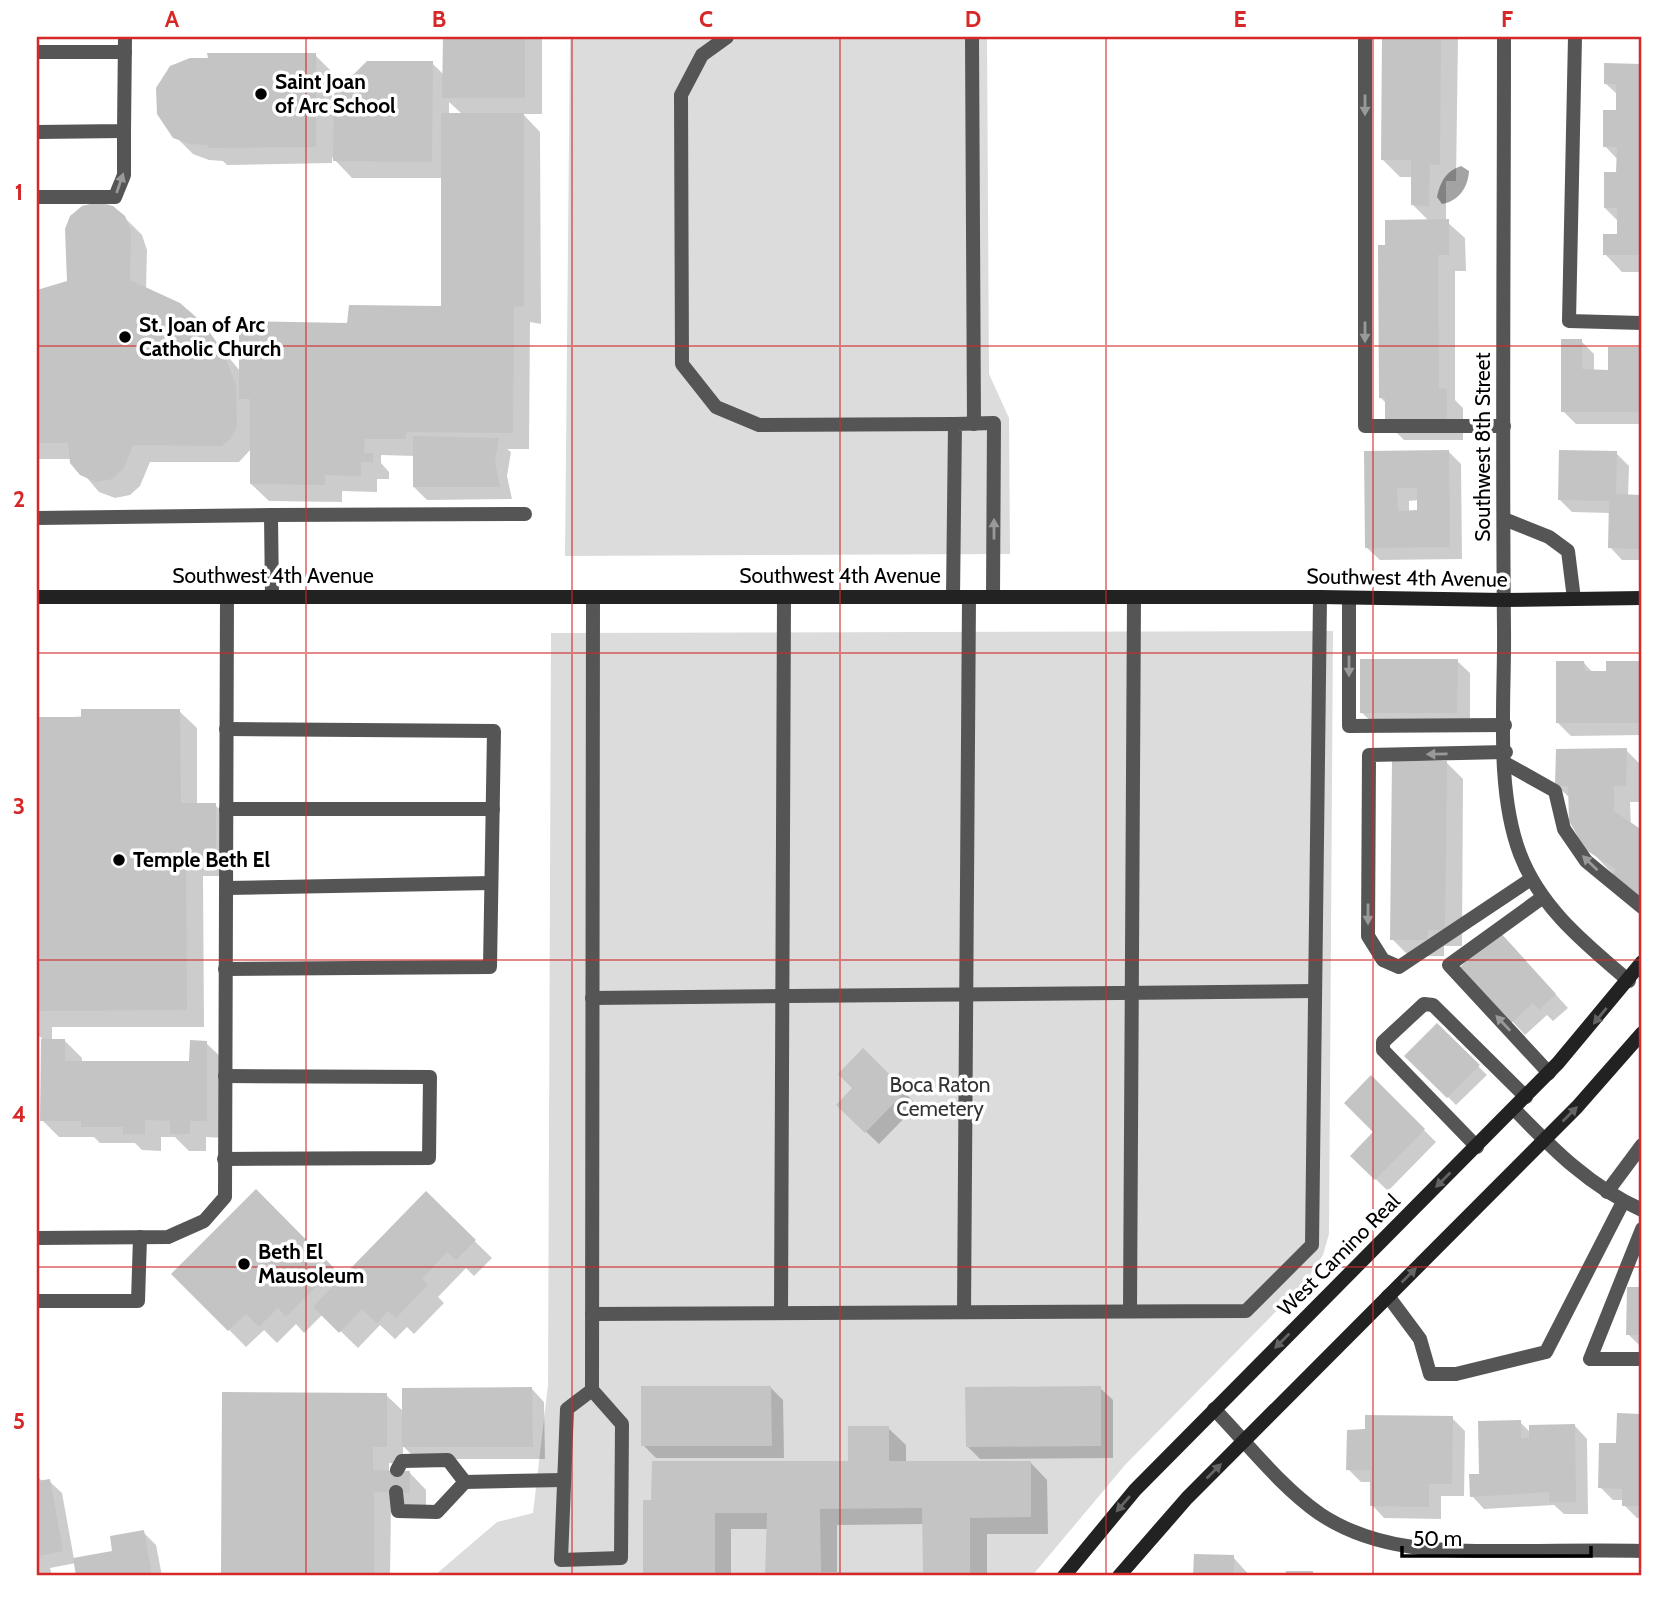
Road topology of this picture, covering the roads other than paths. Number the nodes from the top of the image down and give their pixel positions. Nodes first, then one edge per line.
1 (125, 37) edge
2 (727, 37) edge
3 (972, 37) edge
4 (1365, 37) edge
5 (1504, 37) edge
6 (1575, 37) edge
7 (37, 52) edge
8 (125, 52) junction
9 (124, 131) junction
10 (37, 132) edge
11 (37, 197) edge
12 (1642, 323) edge
13 (955, 424) junction
14 (974, 424) junction
15 (1504, 426) junction
16 (271, 514) junction
17 (525, 514) dead end
18 (37, 518) edge
19 (1504, 519) junction
20 (37, 597) edge
21 (227, 597) junction
22 (272, 597) junction
23 (593, 597) junction
24 (784, 597) junction
25 (953, 597) junction
26 (969, 597) junction
27 (993, 597) junction
28 (1134, 597) junction
29 (1320, 597) junction
30 (1349, 598) junction
31 (1642, 598) edge
32 (1574, 599) junction
33 (1504, 600) junction
34 (1505, 725) junction
35 (226, 729) junction
36 (1505, 758) junction
37 (226, 809) junction
38 (493, 809) junction
39 (1531, 879) junction
40 (491, 883) junction
41 (226, 888) junction
42 (1543, 897) junction
43 (1642, 907) edge
44 (1642, 962) edge
45 (225, 969) junction
46 (1629, 981) junction
47 (1315, 991) junction
48 (1132, 993) junction
49 (966, 995) junction
50 (782, 997) junction
51 (592, 998) junction
52 (1642, 1033) edge
53 (1549, 1073) junction
54 (225, 1076) junction
55 (1525, 1097) junction
56 (1514, 1109) junction
57 (1545, 1140) junction
58 (1642, 1145) edge
59 (1477, 1147) junction
60 (225, 1159) junction
61 (1607, 1192) junction
62 (1623, 1202) junction
63 (1642, 1210) edge
64 (1642, 1229) edge
65 (139, 1237) junction
66 (37, 1238) edge
67 (1388, 1296) junction
68 (37, 1301) edge
69 (1130, 1311) junction
70 (964, 1312) junction
71 (781, 1313) junction
72 (592, 1314) junction
73 (1642, 1359) edge
74 (592, 1390) junction
75 (1214, 1409) junction
76 (1244, 1441) junction
77 (397, 1471) dead end
78 (563, 1480) junction
79 (465, 1482) junction
80 (396, 1492) dead end
81 (1642, 1551) edge
82 (1064, 1576) edge
83 (1119, 1576) edge

1 - 8 street
2 - 13 street
3 - 14 street
4 -> 15 street
5 - 15 street, Southwest 8th Street
6 - 12 street
7 - 8 street
8 - 9 street
9 - 10 street
11 -> 9 street
13 - 14 street
13 - 25 street
27 -> 14 street
15 - 19 street, Southwest 8th Street
16 - 17 street
16 - 18 street
16 - 22 street
19 - 32 street
19 - 33 street, Southwest 8th Street
20 - 21 street, Southwest 4th Avenue
21 - 22 street, Southwest 4th Avenue
21 - 35 street
22 - 23 street, Southwest 4th Avenue
23 - 24 street, Southwest 4th Avenue
23 - 51 street
24 - 25 street, Southwest 4th Avenue
24 - 50 street
25 - 26 street, Southwest 4th Avenue
26 - 27 street, Southwest 4th Avenue
26 - 49 street
27 - 28 street, Southwest 4th Avenue
28 - 29 street, Southwest 4th Avenue
28 - 48 street
29 - 30 street, Southwest 4th Avenue
29 - 47 street
30 - 33 street, Southwest 4th Avenue
30 -> 34 street
31 - 32 street, Southwest 4th Avenue
32 - 33 street, Southwest 4th Avenue
33 - 34 street, Southwest 8th Street
34 - 36 street, Southwest 8th Street
35 - 37 street
35 - 38 street
36 - 39 street, Southwest 8th Street
36 -> 39 street
43 -> 36 street
37 - 38 street
37 - 41 street
38 - 40 street
39 - 42 street, Southwest 8th Street
40 - 41 street
40 - 45 street
41 - 45 street
42 - 46 street, Southwest 8th Street
53 -> 42 street
44 - 46 street, West Camino Real
45 - 54 street
46 -> 53 street, West Camino Real
47 - 48 street
47 - 69 street
48 - 49 street
48 - 69 street
49 - 50 street
49 - 70 street
50 - 51 street
50 - 71 street
51 - 72 street
57 -> 52 street
53 - 55 street, West Camino Real
54 - 60 street
54 - 60 street
55 - 56 street, West Camino Real
55 - 59 street
56 - 57 street
56 - 59 street, West Camino Real
57 - 61 street
67 -> 57 street
58 - 61 street
59 -> 75 street, West Camino Real
60 - 65 street
61 - 62 street
62 - 63 street
62 - 67 street
64 - 73 street
65 - 66 street
65 - 68 street
67 - 76 street
69 - 70 street
70 - 71 street
71 - 72 street
72 - 74 street
74 - 78 street
74 - 78 street
75 - 76 street
75 -> 82 street, West Camino Real
76 - 81 street
83 -> 76 street
77 - 79 street
78 - 79 street
79 - 80 street

